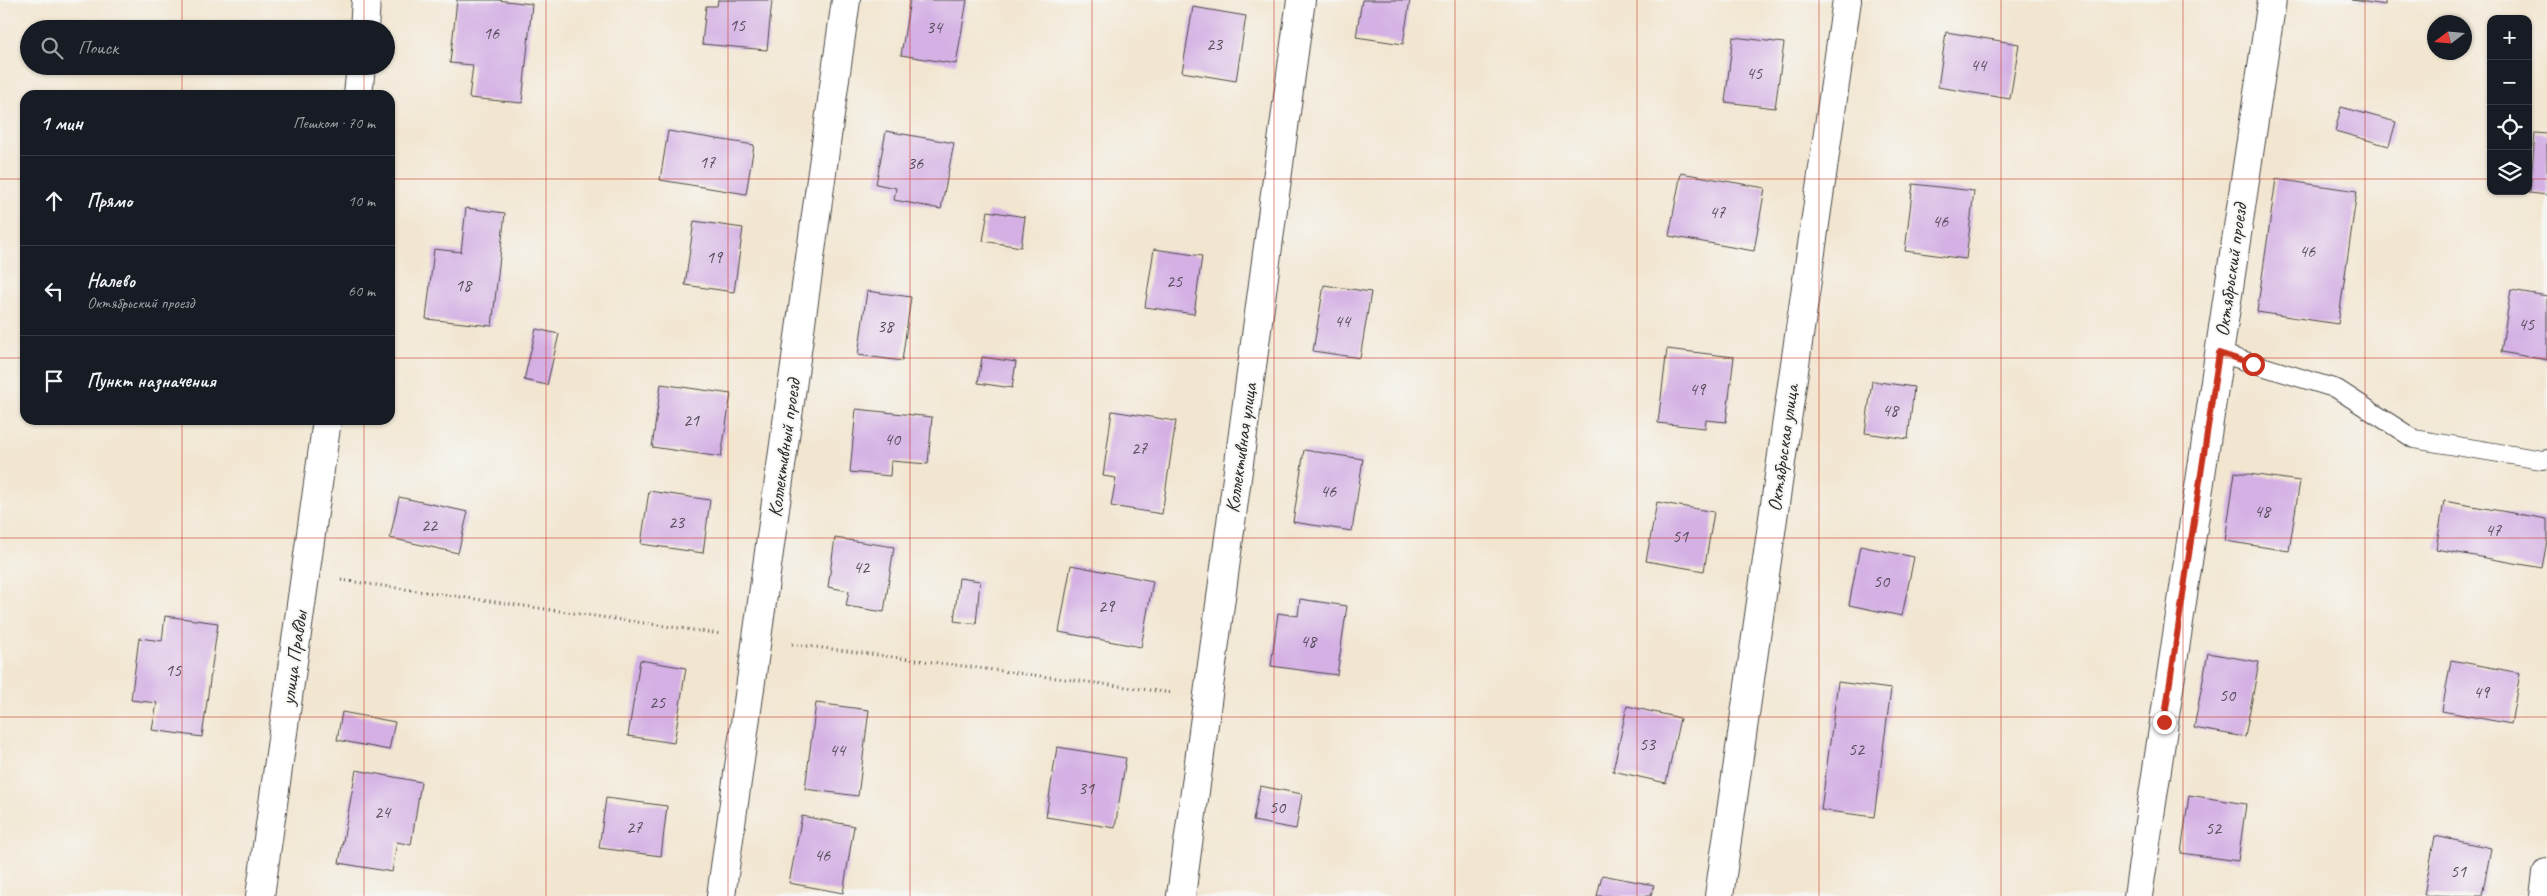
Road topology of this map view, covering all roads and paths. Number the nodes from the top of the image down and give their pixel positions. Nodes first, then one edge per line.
1 (366, 0) edge
2 (846, 0) edge
3 (1301, 0) edge
4 (1847, 0) edge
5 (2272, 0) edge
6 (365, 20) edge
7 (360, 75) edge
8 (359, 90) edge
9 (2219, 353) junction
10 (326, 425) edge
11 (2547, 459) edge
12 (2547, 873) edge
13 (260, 896) edge
14 (721, 896) edge
15 (1181, 896) edge
16 (1719, 896) edge
17 (2138, 896) edge
18 (2544, 896) edge

1 - 6 street
2 - 14 street, Коллективный проезд
3 - 15 street, Коллективная улица
4 - 16 street, Октябрьская улица
5 - 9 street, Октябрьский проезд
7 - 8 street
9 - 11 lane
9 - 17 street, Октябрьский проезд
10 - 13 street, улица Правды
12 - 18 street

